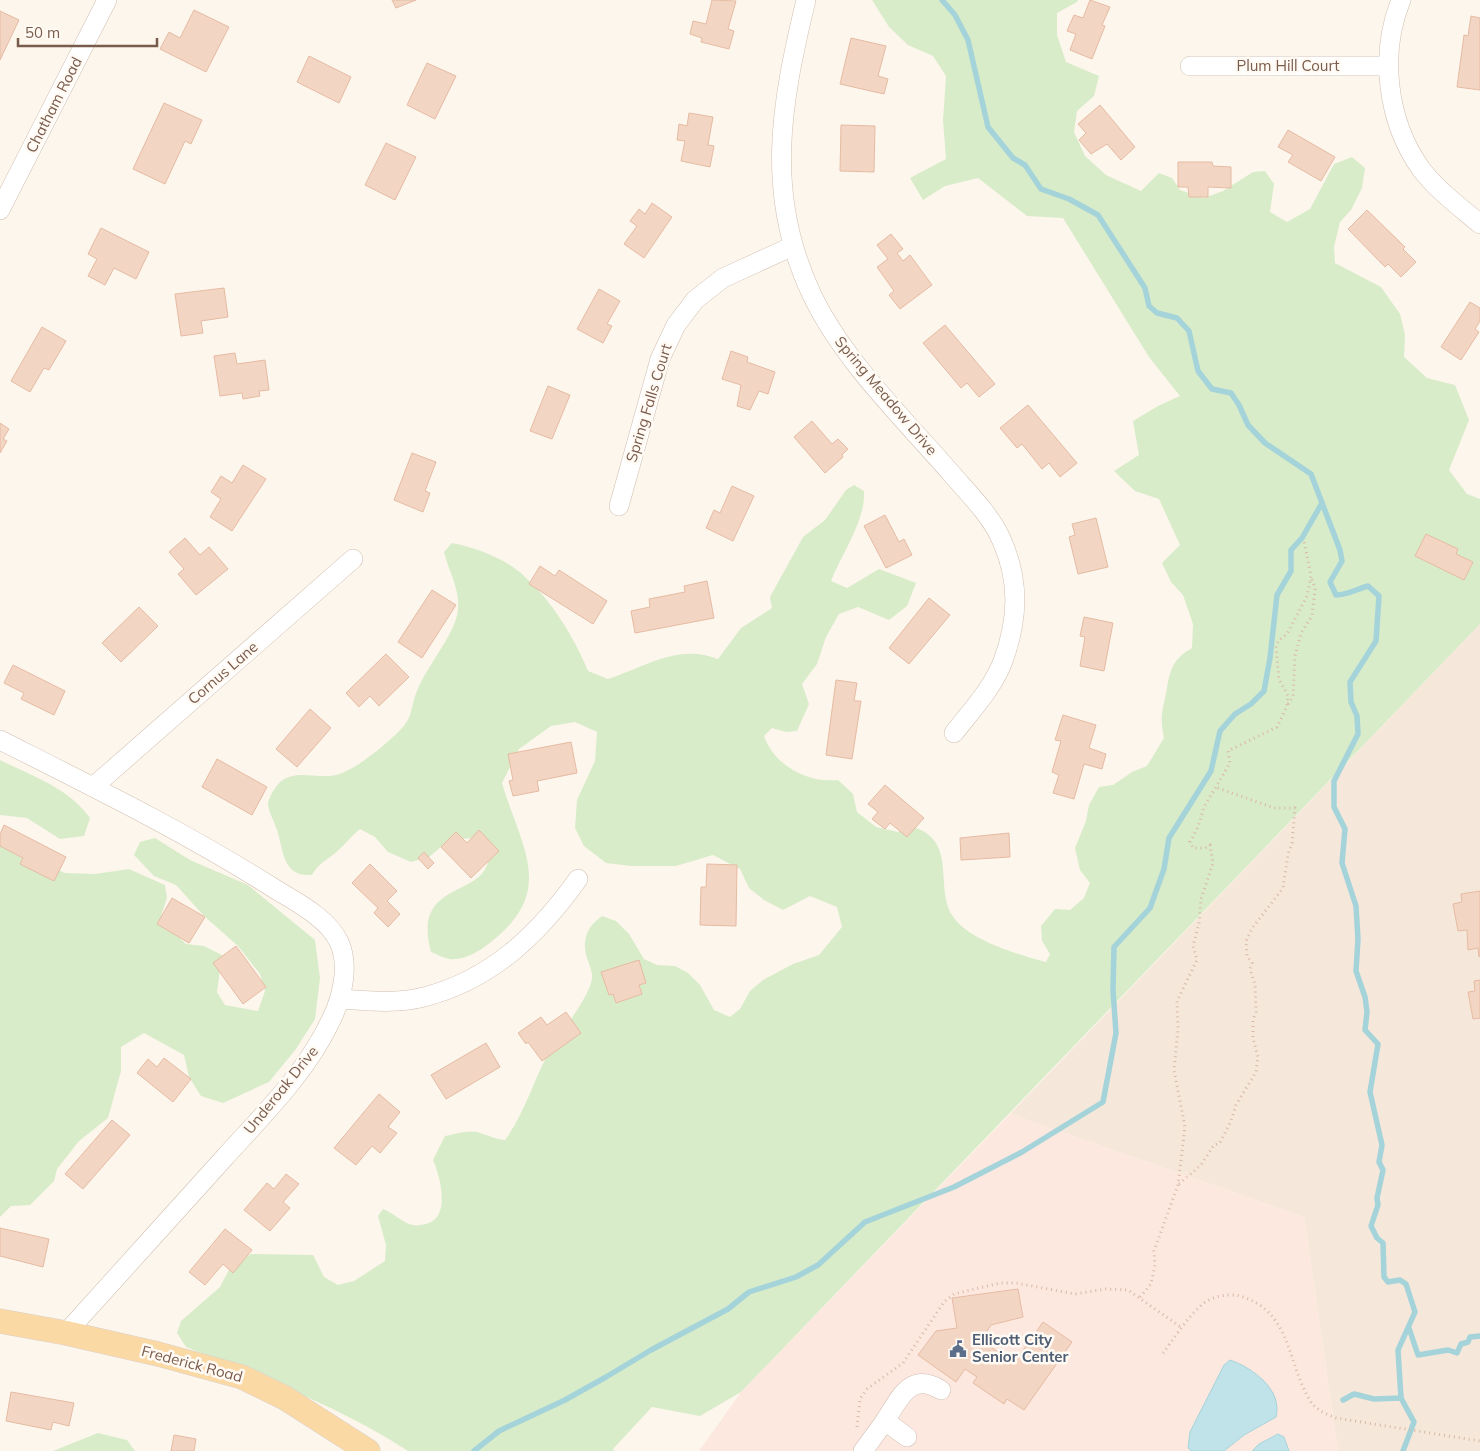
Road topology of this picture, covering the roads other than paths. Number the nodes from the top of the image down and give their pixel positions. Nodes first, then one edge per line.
1 (107, 0) edge
2 (806, 0) edge
3 (1401, 0) edge
4 (1190, 66) dead end
5 (1387, 66) junction
6 (0, 210) edge
7 (1480, 224) edge
8 (793, 246) junction
9 (619, 506) dead end
10 (353, 559) dead end
11 (954, 733) dead end
12 (0, 740) edge
13 (94, 787) junction
14 (578, 879) dead end
15 (340, 1000) junction
16 (0, 1321) edge
17 (66, 1333) junction
18 (940, 1390) dead end
19 (884, 1421) junction
20 (907, 1437) dead end
21 (368, 1451) edge
22 (863, 1451) edge

1 - 6 street, Chatham Road
2 - 8 street, Spring Meadow Drive
3 - 5 street
4 - 5 street, Plum Hill Court
5 - 7 street
8 - 9 street, Spring Falls Court
8 - 11 street, Spring Meadow Drive
10 - 13 street, Cornus Lane
12 - 13 street, Underoak Drive
13 - 15 street, Underoak Drive
14 - 15 street
15 - 17 street, Underoak Drive
16 - 17 main road, Frederick Road
17 - 21 main road, Frederick Road
18 - 19 street
19 - 20 street
19 - 22 street

